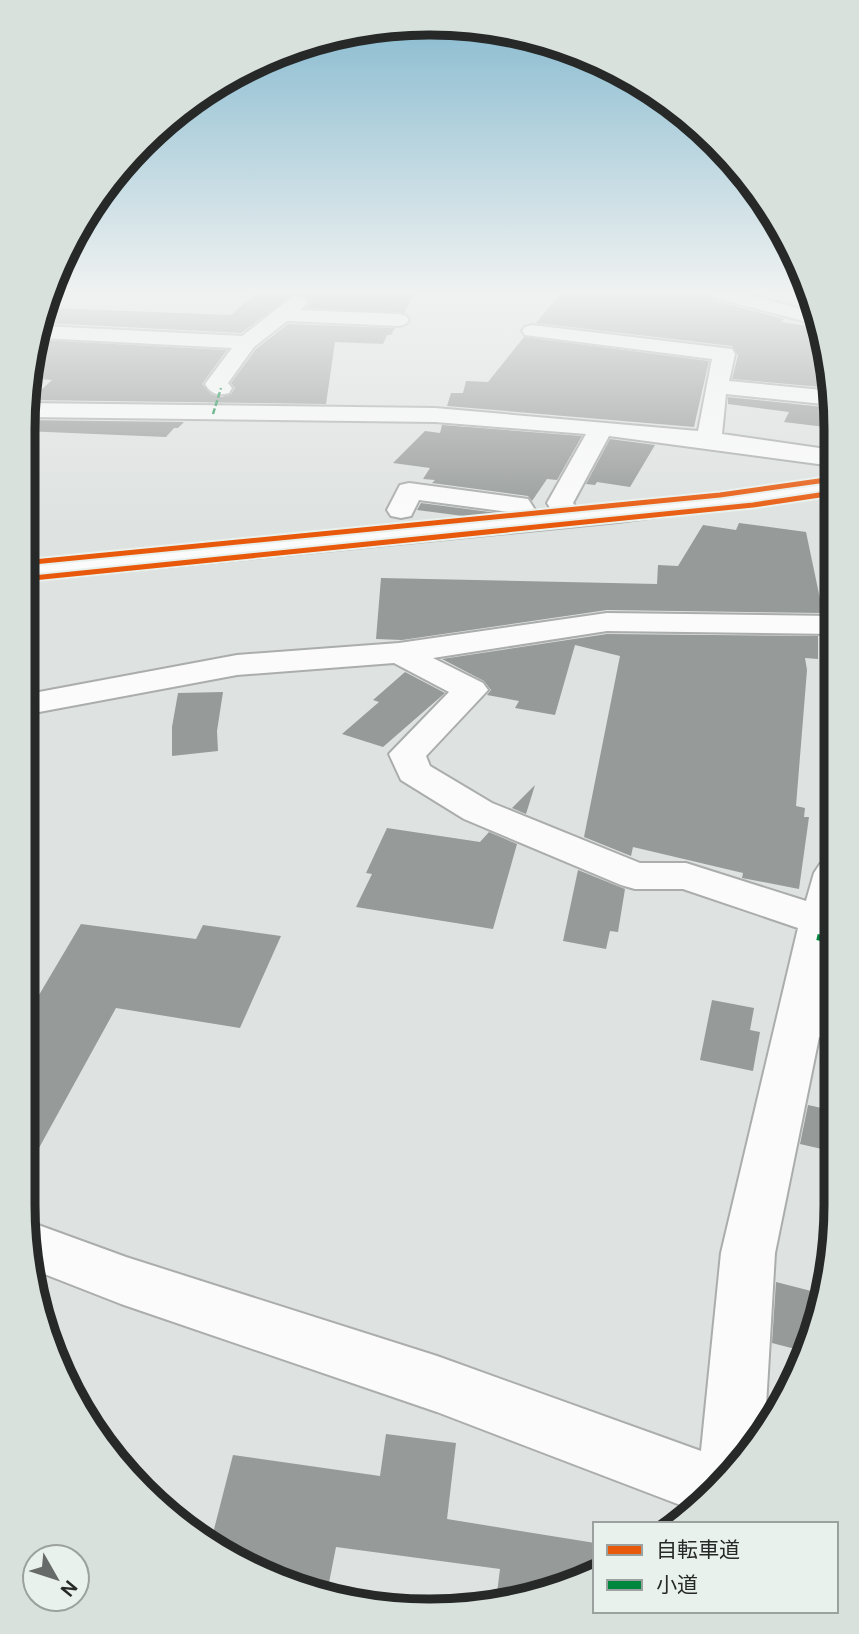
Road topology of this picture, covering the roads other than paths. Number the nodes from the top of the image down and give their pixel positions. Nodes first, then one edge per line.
1 (226, 370) edge
2 (720, 370) edge
3 (716, 386) junction
4 (221, 388) dead end
5 (822, 397) edge
6 (36, 410) edge
7 (601, 428) junction
8 (709, 440) junction
9 (824, 457) edge
10 (824, 487) edge
11 (409, 491) dead end
12 (570, 518) junction
13 (529, 522) junction
14 (35, 571) edge
15 (824, 625) edge
16 (399, 653) junction
17 (35, 703) edge
18 (824, 910) edge
19 (821, 921) junction
20 (818, 1020) edge
21 (37, 1248) edge
22 (732, 1458) edge
23 (707, 1484) edge

1 - 4 street
2 - 3 street
3 - 5 street
3 - 8 street
6 - 7 street
7 - 8 street
7 - 12 street
8 - 9 street
10 - 12 street
11 - 13 street
12 - 13 street
13 - 14 street
15 - 16 street
16 - 17 street
16 - 19 street
18 - 19 street
19 - 20 street
20 - 22 street
21 - 23 street

